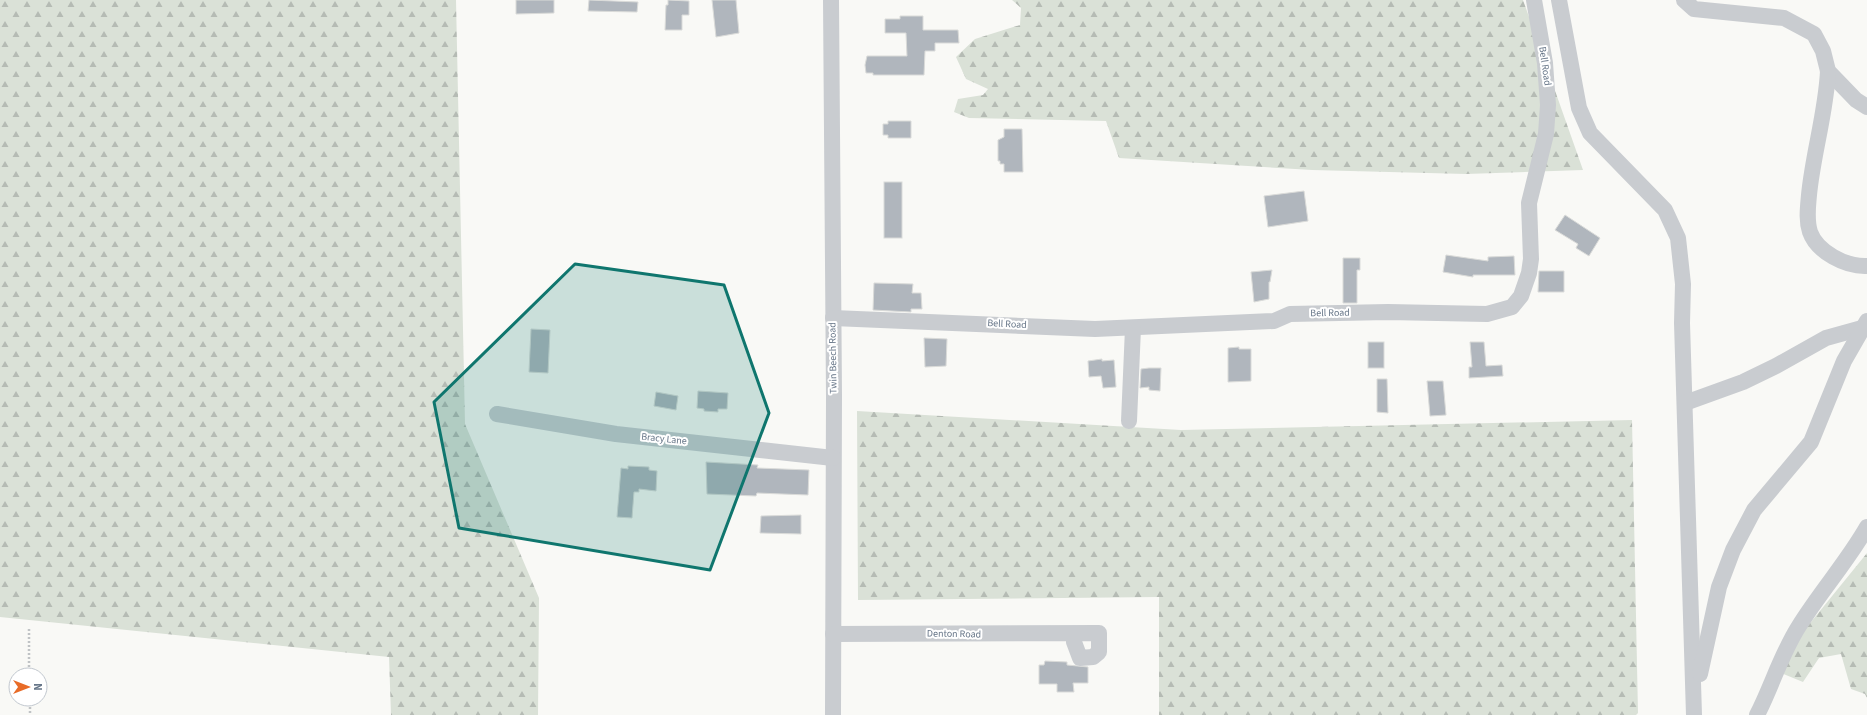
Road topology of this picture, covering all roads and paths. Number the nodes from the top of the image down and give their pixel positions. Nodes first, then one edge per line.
1 (831, 0) edge
2 (1534, 0) edge
3 (1559, 0) edge
4 (1684, 0) edge
5 (1828, 71) junction
6 (1867, 107) edge
7 (1867, 266) edge
8 (833, 318) junction
9 (1865, 324) edge
10 (1132, 328) junction
11 (1685, 403) junction
12 (497, 414) dead end
13 (1129, 421) dead end
14 (833, 458) junction
15 (1867, 527) edge
16 (29, 629) dead end
17 (833, 634) junction
18 (1075, 634) dead end
19 (29, 667) edge
20 (833, 715) edge
21 (1695, 715) edge
22 (1757, 715) edge

1 - 8 street, Twin Beech Road
2 - 10 street, Bell Road
3 - 11 street
4 - 5 street
5 - 6 street
5 - 7 street
8 - 10 street, Bell Road
8 - 14 street, Twin Beech Road
9 - 11 street
9 - 21 street
10 - 13 street
11 - 21 street
12 - 14 street, Bracy Lane
14 - 17 street, Twin Beech Road
15 - 22 street
16 - 19 path
17 - 18 street, Denton Road
17 - 20 street, Twin Beech Road

